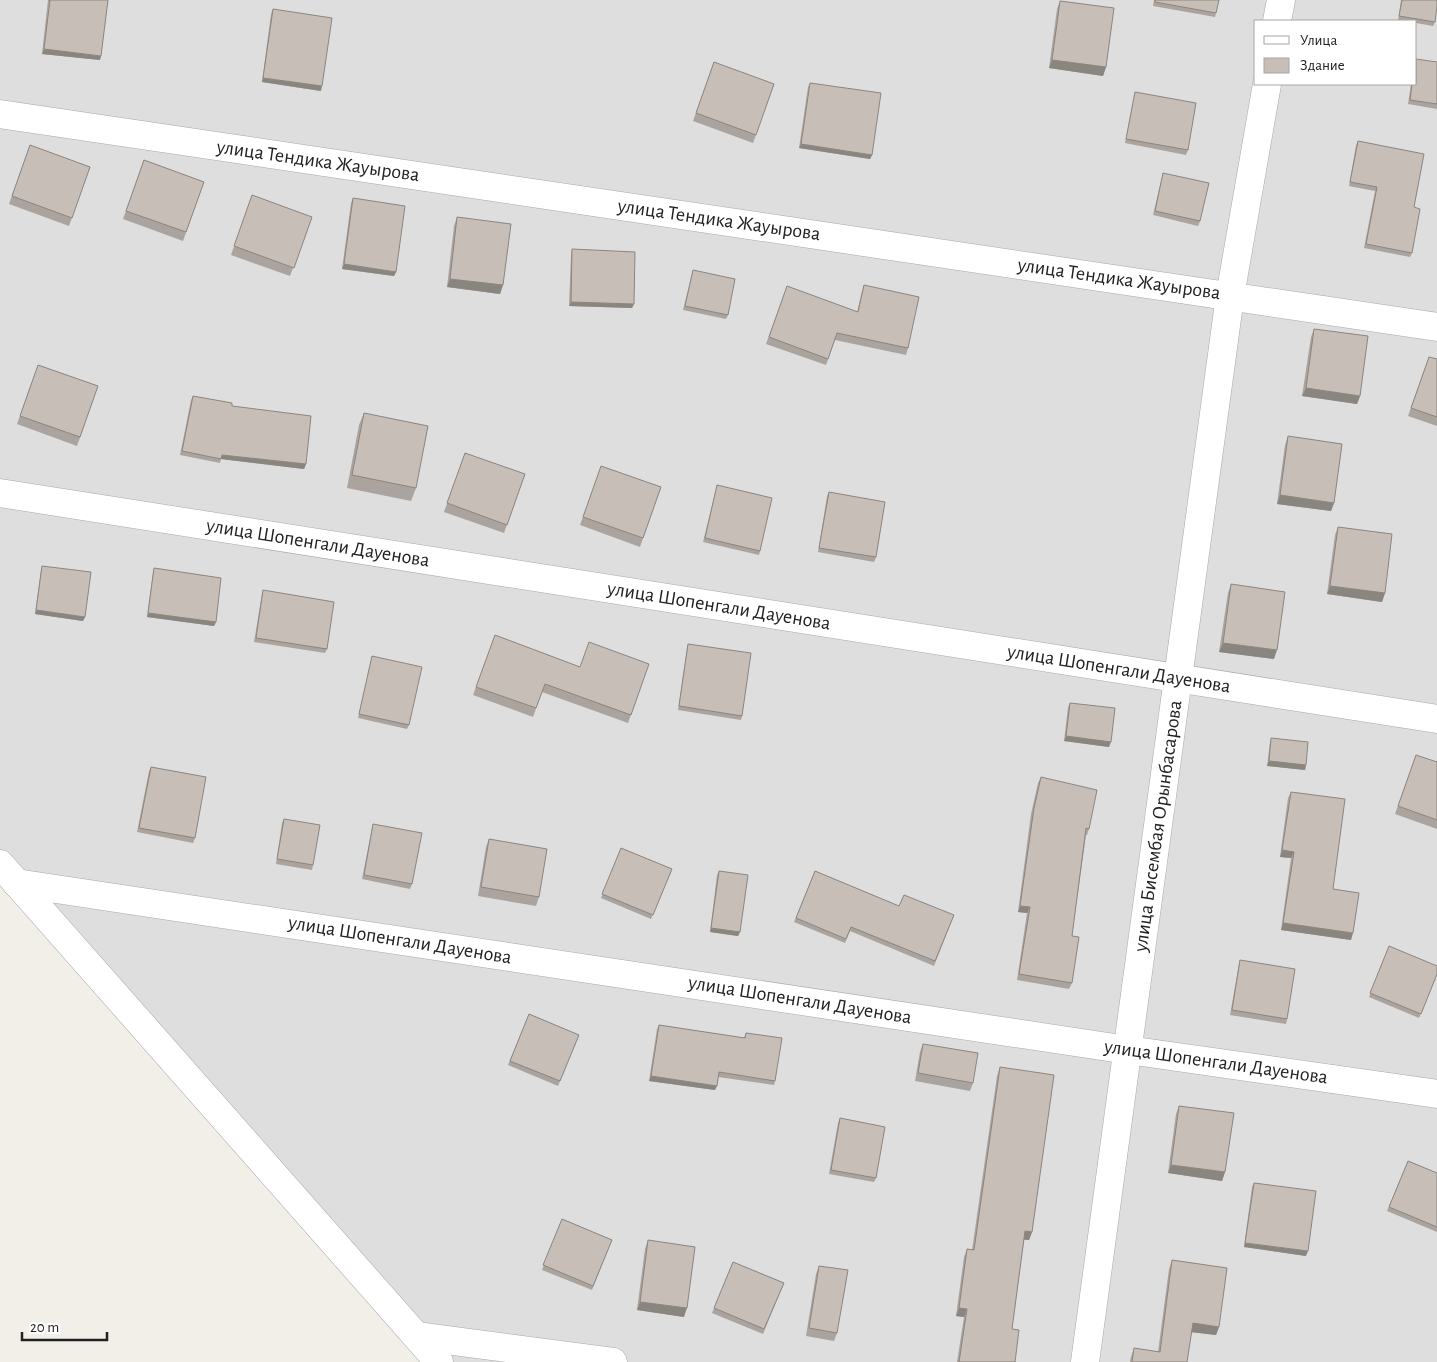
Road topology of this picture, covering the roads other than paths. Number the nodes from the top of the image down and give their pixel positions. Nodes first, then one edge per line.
1 (1281, 0) edge
2 (1278, 20) edge
3 (1267, 85) edge
4 (0, 114) edge
5 (1230, 296) junction
6 (1437, 327) edge
7 (0, 493) edge
8 (1177, 678) junction
9 (1437, 719) edge
10 (8, 874) edge
11 (1128, 1050) junction
12 (1437, 1094) edge
13 (416, 1336) junction
14 (439, 1362) edge
15 (614, 1362) edge
16 (1085, 1362) edge

1 - 2 street
3 - 5 street, улица Бисембая Орынбасарова
4 - 5 street, улица Тендика Жауырова
5 - 6 street, улица Тендика Жауырова
5 - 8 street, улица Бисембая Орынбасарова
7 - 8 street, улица Шопенгали Дауенова
8 - 9 street, улица Шопенгали Дауенова
8 - 11 street, улица Бисембая Орынбасарова
10 - 11 street, улица Шопенгали Дауенова
10 - 13 street
11 - 12 street, улица Шопенгали Дауенова
11 - 16 street, улица Бисембая Орынбасарова
13 - 14 street
13 - 15 street

